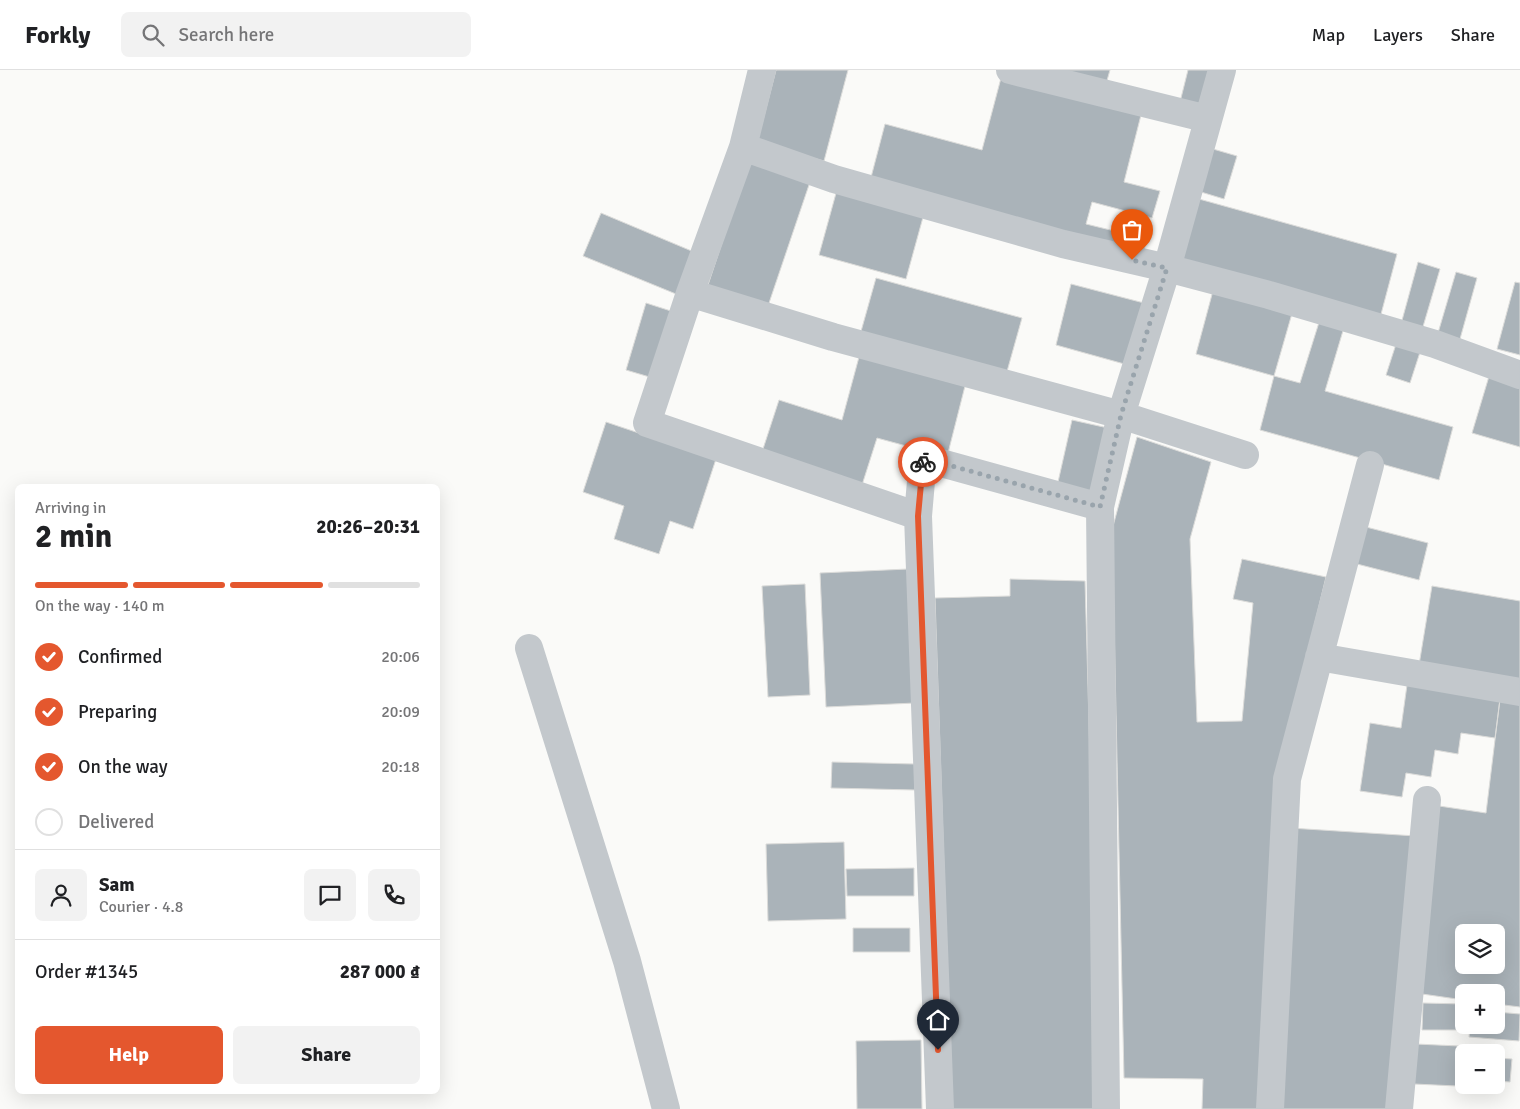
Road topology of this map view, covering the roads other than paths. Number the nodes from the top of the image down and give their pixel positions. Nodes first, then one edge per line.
1 (762, 70) edge
2 (1010, 70) edge
3 (1222, 70) edge
4 (1208, 119) junction
5 (743, 147) junction
6 (1167, 268) junction
7 (690, 293) junction
8 (1520, 375) edge
9 (1121, 415) junction
10 (1245, 455) dead end
11 (1370, 465) dead end
12 (1100, 507) junction
13 (918, 516) junction
14 (529, 648) dead end
15 (1320, 657) junction
16 (1520, 692) edge
17 (1427, 800) dead end
18 (666, 1109) edge
19 (940, 1109) edge
20 (1106, 1109) edge
21 (1270, 1109) edge
22 (1399, 1109) edge

1 - 5 street
2 - 4 street
3 - 4 street
4 - 6 street
5 - 6 street
5 - 7 street
6 - 8 street
6 - 9 street
7 - 9 street
7 - 13 street
9 - 10 street
9 - 12 street
11 - 15 street
12 - 13 street
12 - 20 street
13 - 19 street
14 - 18 street
15 - 16 street
15 - 21 street
17 - 22 street

